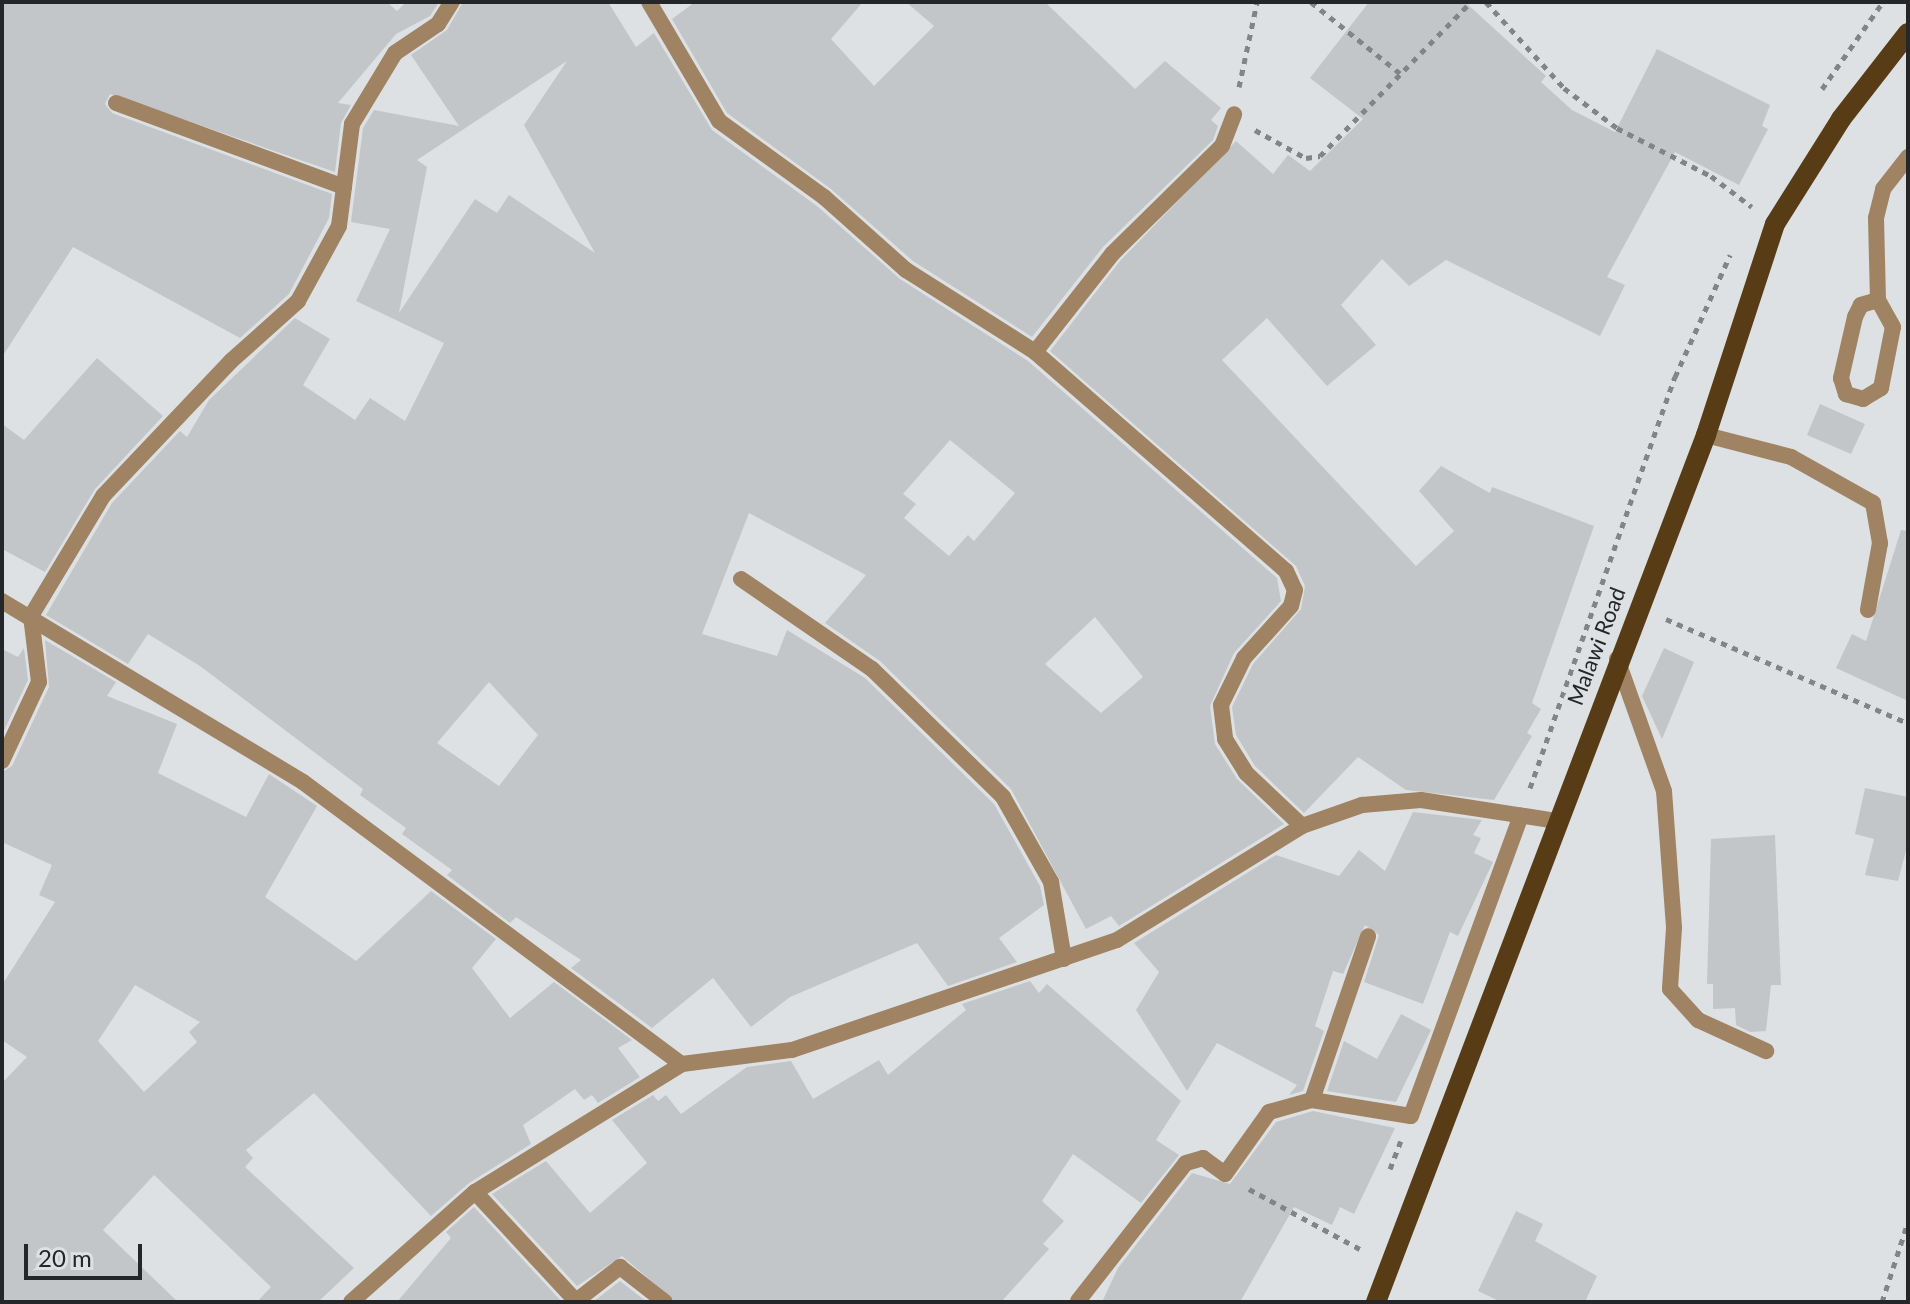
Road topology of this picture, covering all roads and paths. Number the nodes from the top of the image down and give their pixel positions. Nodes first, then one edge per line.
1 (452, 2) edge
2 (649, 2) edge
3 (1257, 2) edge
4 (1311, 2) edge
5 (1471, 2) edge
6 (1486, 2) edge
7 (1883, 2) edge
8 (1908, 33) edge
9 (1401, 74) junction
10 (116, 103) dead end
11 (1814, 103) dead end
12 (1234, 114) junction
13 (1908, 157) edge
14 (344, 187) junction
15 (1761, 194) dead end
16 (1753, 208) junction
17 (1746, 222) dead end
18 (1733, 250) dead end
19 (1878, 300) junction
20 (1035, 352) junction
21 (1706, 435) junction
22 (741, 579) dead end
23 (2, 601) edge
24 (1636, 606) junction
25 (1868, 610) dead end
26 (31, 616) junction
27 (1616, 657) junction
28 (1908, 723) edge
29 (2, 761) edge
30 (1521, 816) junction
31 (1557, 821) junction
32 (1302, 826) junction
33 (1368, 936) dead end
34 (1064, 959) junction
35 (1766, 1051) dead end
36 (682, 1064) junction
37 (1312, 1100) junction
38 (1225, 1174) junction
39 (475, 1192) junction
40 (1908, 1222) edge
41 (1360, 1249) dead end
42 (1078, 1301) edge
43 (351, 1302) edge
44 (665, 1302) edge
45 (1376, 1302) edge
46 (1882, 1302) edge

1 - 14 street
2 - 20 street
3 - 12 path
4 - 9 path
5 - 9 path
6 - 16 path
7 - 11 path
8 - 21 main road, Malawi Road
9 - 12 path
10 - 14 street
12 - 20 street
13 - 19 street
14 - 26 street
15 - 16 path
16 - 17 path
18 - 30 path
19 - 19 street
20 - 32 street
21 - 24 main road, Malawi Road
21 - 25 street
22 - 34 street
23 - 26 street
24 - 27 main road, Malawi Road
24 - 28 path
26 - 29 street
26 - 36 street
27 - 31 main road, Malawi Road
27 - 35 street
30 - 31 street
30 - 32 street
30 - 37 street
31 - 45 main road, Malawi Road
32 - 34 street
33 - 37 street
34 - 36 street
36 - 39 street
37 - 38 street
38 - 41 path
38 - 42 street
39 - 43 street
39 - 44 street
40 - 46 path

